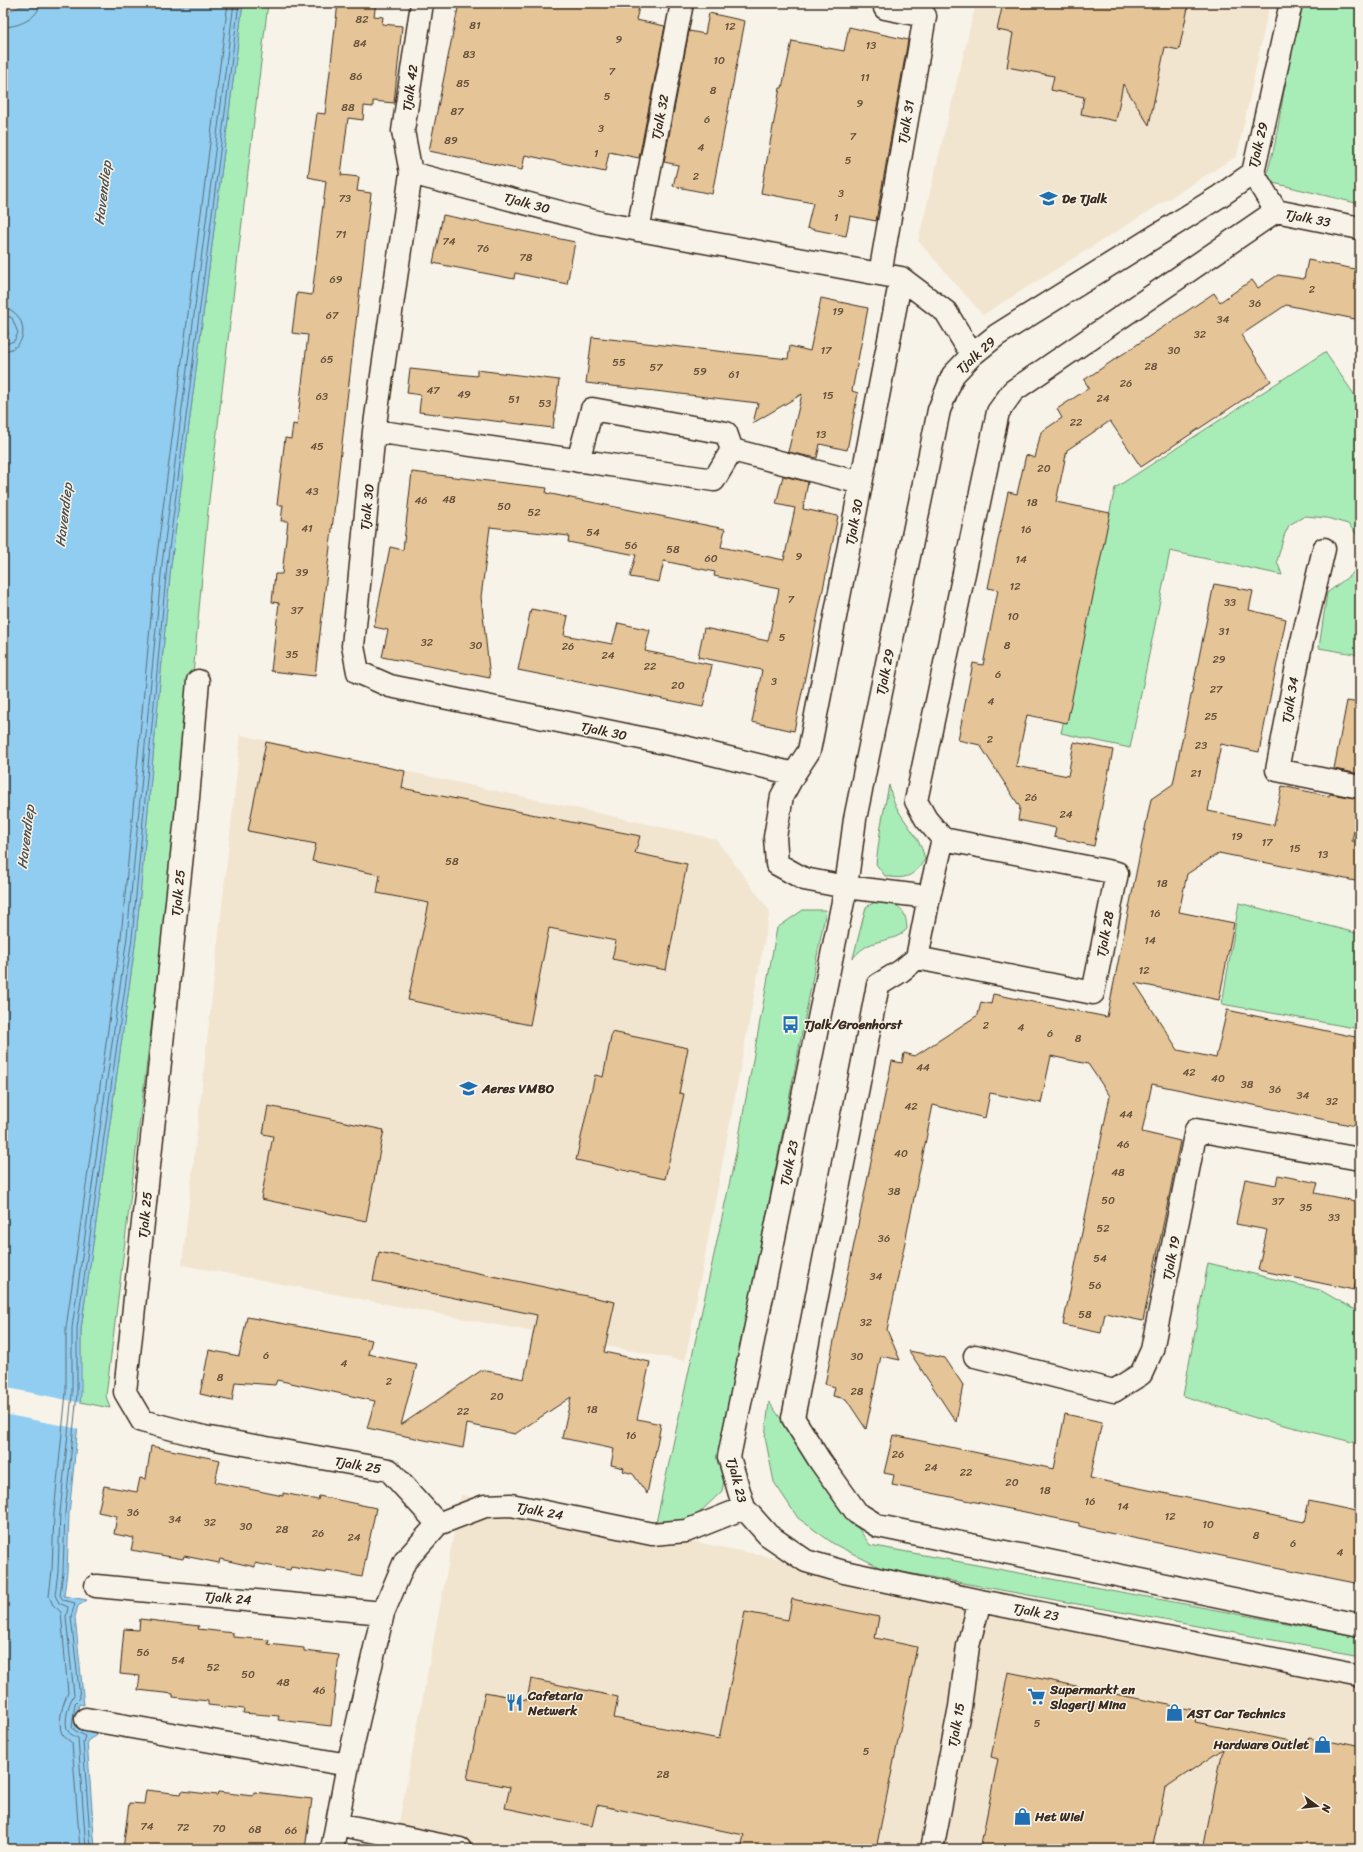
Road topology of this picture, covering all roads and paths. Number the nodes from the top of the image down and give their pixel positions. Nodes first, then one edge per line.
1 (422, 3) edge
2 (682, 3) edge
3 (886, 3) edge
4 (1291, 3) edge
5 (411, 173) junction
6 (1253, 173) junction
7 (1276, 211) junction
8 (1360, 228) edge
9 (638, 230) junction
10 (880, 274) junction
11 (901, 278) junction
12 (972, 355) junction
13 (374, 431) junction
14 (732, 450) junction
15 (578, 461) junction
16 (861, 483) junction
17 (1324, 549) dead end
18 (198, 681) dead end
19 (794, 774) junction
20 (1360, 787) edge
21 (943, 839) junction
22 (846, 887) junction
23 (929, 897) junction
24 (918, 958) junction
25 (1360, 1159) edge
26 (975, 1356) dead end
27 (744, 1508) junction
28 (438, 1524) junction
29 (96, 1586) dead end
30 (980, 1601) junction
31 (383, 1612) junction
32 (1360, 1625) edge
33 (1360, 1676) edge
34 (86, 1719) dead end
35 (348, 1765) junction
36 (337, 1824) junction
37 (332, 1849) edge
38 (460, 1849) edge
39 (932, 1849) edge

1 - 5 street, Tjalk 42
2 - 9 street, Tjalk 32
3 - 10 street, Tjalk 31
4 - 6 street, Tjalk 29
5 - 9 street, Tjalk 30
5 - 13 street, Tjalk 30
6 - 7 street, Tjalk 33
6 - 12 street, Tjalk 29
7 - 8 street, Tjalk 33
7 - 21 street
9 - 10 street, Tjalk 30
10 - 11 street, Tjalk 30
11 - 12 street, Tjalk 30
11 - 16 street, Tjalk 30
12 - 22 street, Tjalk 29
13 - 15 street
13 - 19 street, Tjalk 30
14 - 15 street
14 - 15 street
14 - 16 street, Tjalk 30
16 - 19 street, Tjalk 30
17 - 20 street, Tjalk 34
18 - 28 street, Tjalk 25
19 - 22 street
21 - 23 street
21 - 24 street, Tjalk 28
22 - 23 street
22 - 27 street, Tjalk 23
23 - 24 street
24 - 32 street
25 - 26 street, Tjalk 19
27 - 28 street, Tjalk 24
27 - 30 street, Tjalk 23
28 - 31 street, Tjalk 24
29 - 31 street, Tjalk 24
30 - 33 street, Tjalk 23
30 - 39 street, Tjalk 15
31 - 35 street, Tjalk 24
34 - 35 street
35 - 36 street, Tjalk 24
36 - 37 street, Tjalk 24
36 - 38 street

